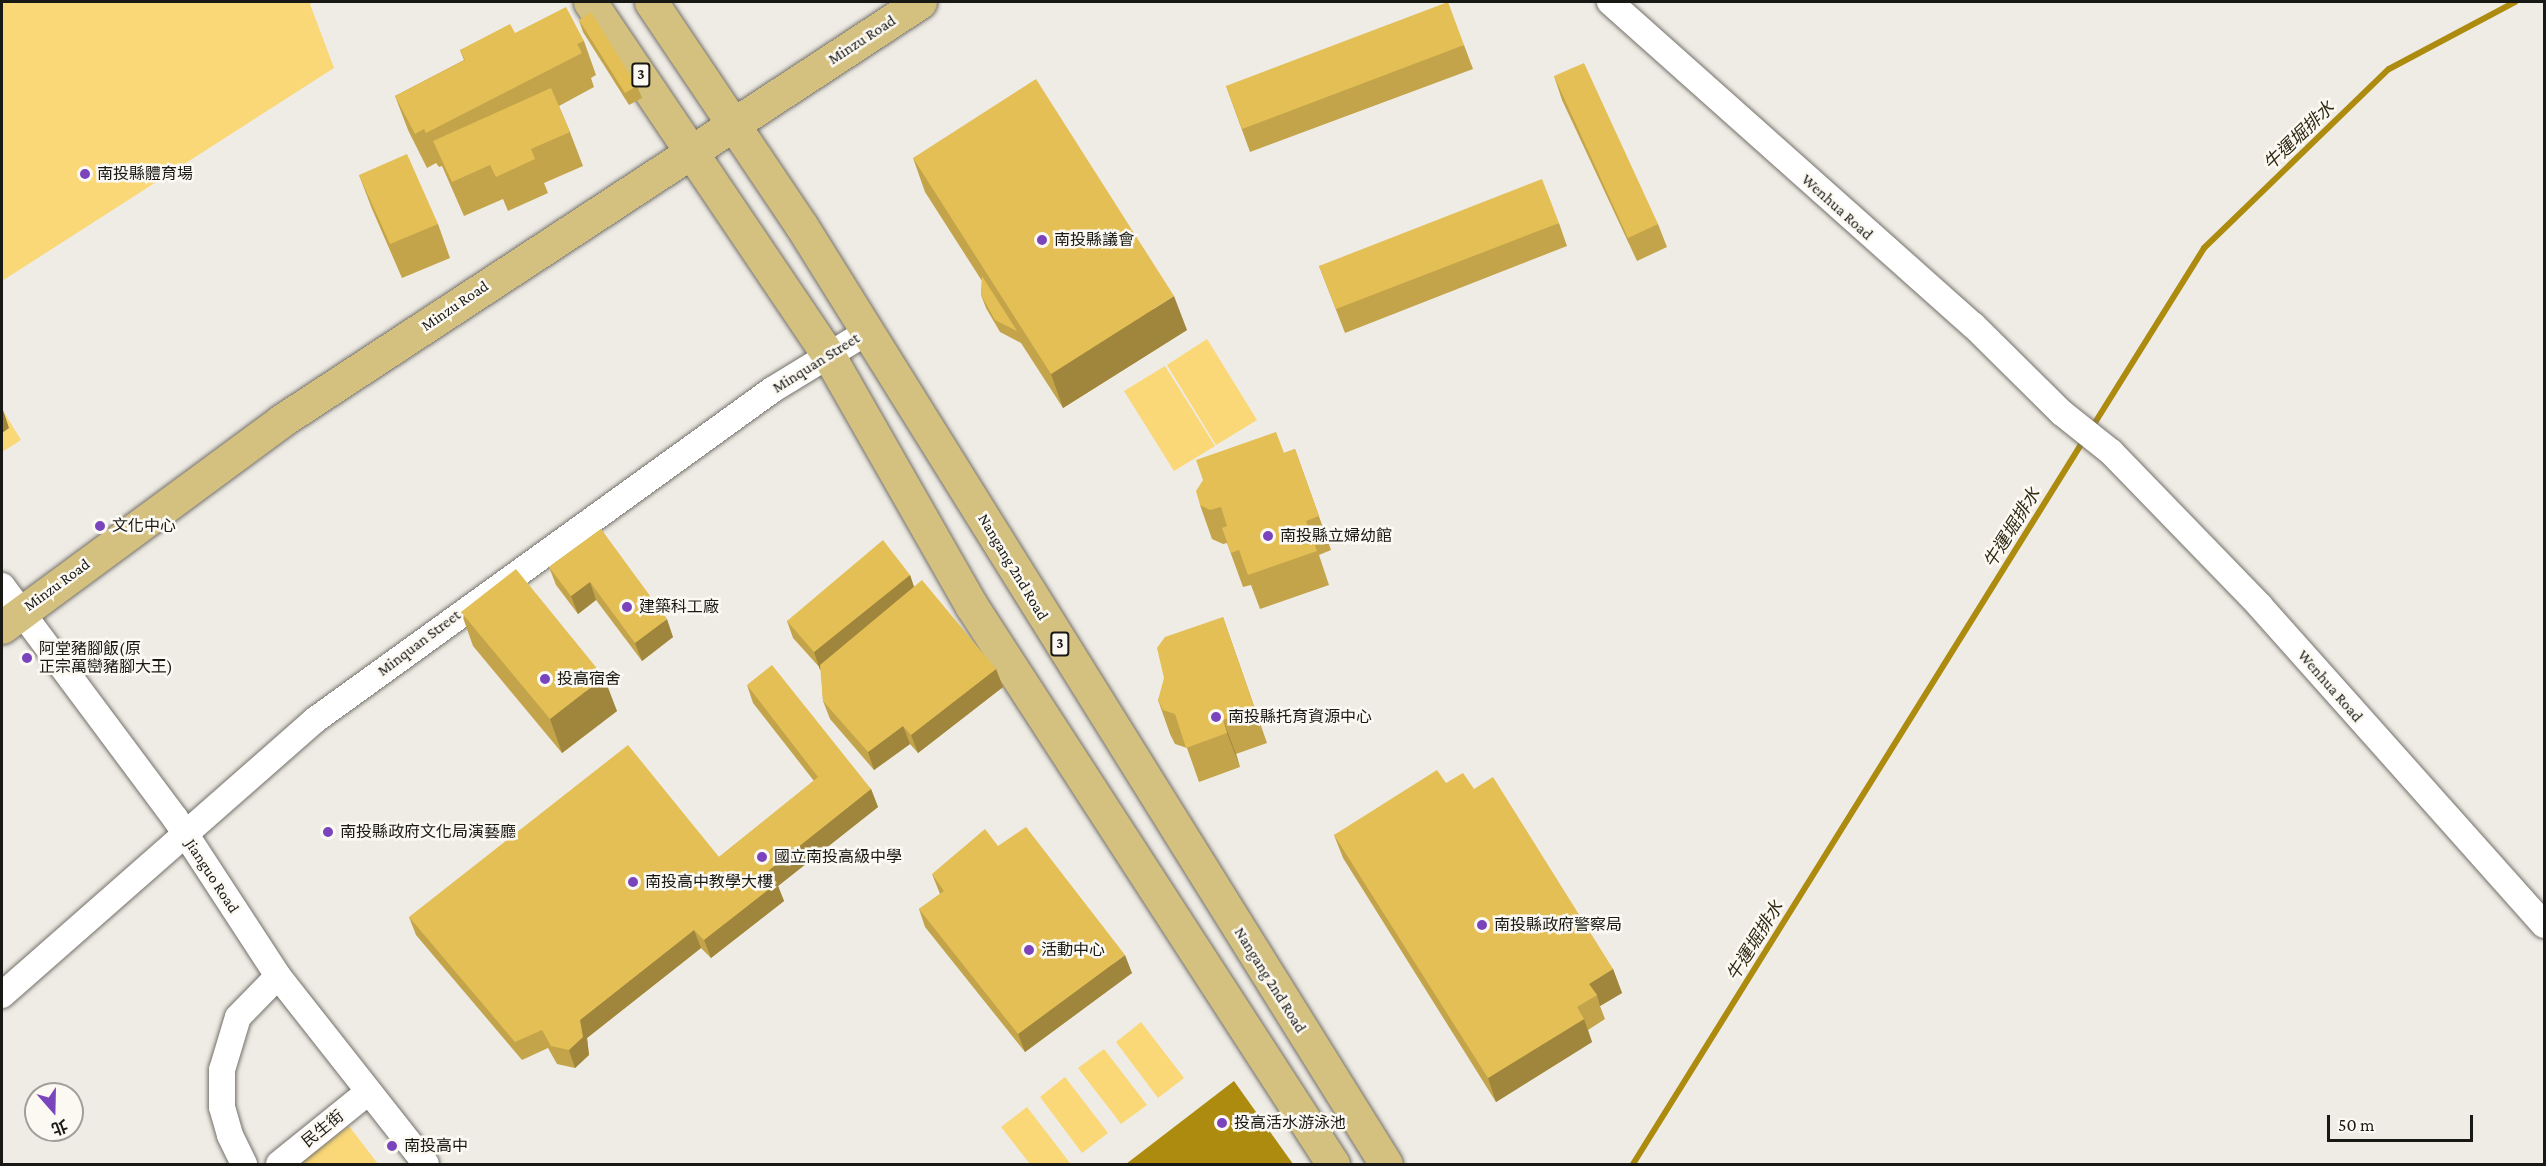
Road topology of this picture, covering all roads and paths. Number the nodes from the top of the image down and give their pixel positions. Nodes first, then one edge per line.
1 (590, 2) edge
2 (651, 2) edge
3 (920, 2) edge
4 (1610, 2) edge
5 (735, 123) junction
6 (690, 150) junction
7 (867, 332) junction
8 (829, 356) junction
9 (2, 586) edge
10 (11, 620) edge
11 (186, 836) junction
12 (2544, 925) edge
13 (278, 976) junction
14 (2, 995) edge
15 (367, 1093) junction
16 (1377, 1161) edge
17 (244, 1164) edge
18 (279, 1164) edge
19 (426, 1164) edge
20 (1334, 1164) edge

1 - 6 main road, 3
2 - 5 main road, 3
3 - 5 main road, Minzu Road
4 - 12 street, Wenhua Road
5 - 6 main road, Minzu Road
5 - 7 main road, Nangang 2nd Road / 3
6 - 8 main road, 3
6 - 10 main road, Minzu Road
7 - 8 street, Minquan Street
7 - 16 main road, Nangang 2nd Road / 3
8 - 11 street, Minquan Street
8 - 20 main road, 3
9 - 10 street, Jianguo Road
10 - 11 street, Jianguo Road
11 - 13 street, Jianguo Road
11 - 14 street, Minquan Street
13 - 15 street, Jianguo Road
13 - 17 street
15 - 18 street, 民生街
15 - 19 street, Jianguo Road

